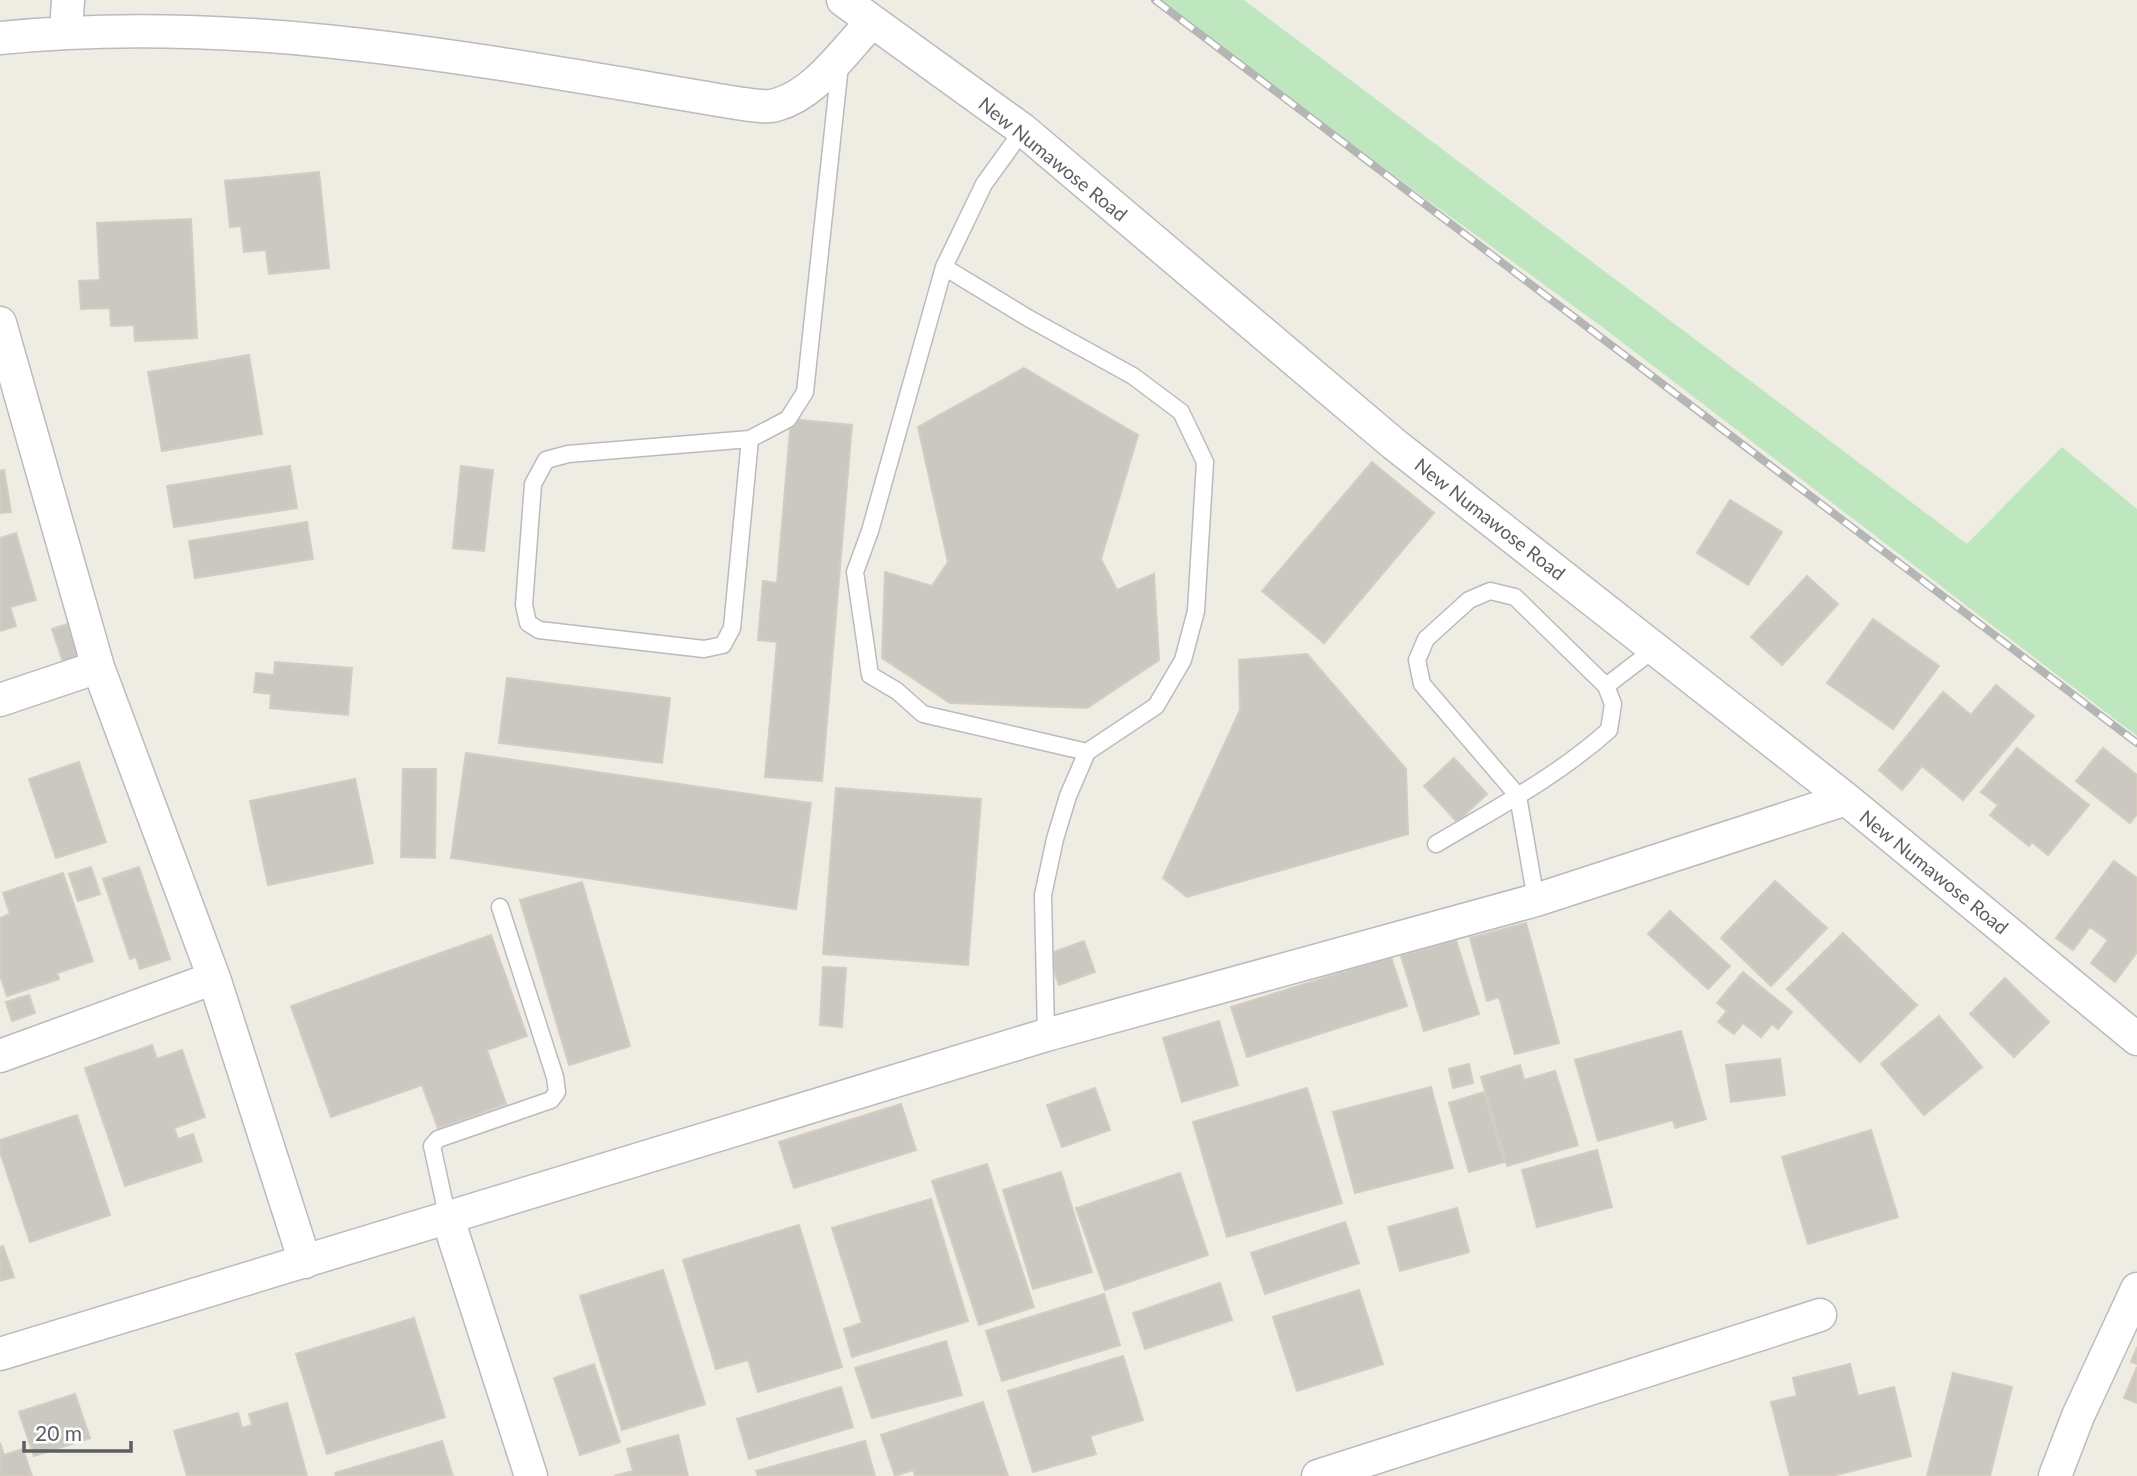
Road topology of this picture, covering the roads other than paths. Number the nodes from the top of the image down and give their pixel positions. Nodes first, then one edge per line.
1 (68, 0) edge
2 (843, 0) edge
3 (871, 23) junction
4 (66, 32) junction
5 (0, 38) edge
6 (841, 55) junction
7 (1023, 130) junction
8 (944, 267) junction
9 (0, 323) edge
10 (750, 439) junction
11 (1657, 647) junction
12 (97, 667) junction
13 (1606, 686) junction
14 (0, 700) edge
15 (1087, 752) junction
16 (1517, 796) junction
17 (1846, 799) junction
18 (1436, 844) dead end
19 (1535, 900) junction
20 (500, 907) dead end
21 (214, 978) junction
22 (1046, 1035) junction
23 (2137, 1039) edge
24 (0, 1056) edge
25 (448, 1219) junction
26 (305, 1262) junction
27 (2137, 1289) edge
28 (1820, 1315) dead end
29 (0, 1354) edge
30 (531, 1476) edge
31 (1318, 1476) edge
32 (2055, 1476) edge

1 - 4 street
2 - 3 street, New Numawose Road
3 - 6 street
3 - 7 street, New Numawose Road
4 - 5 street
4 - 6 street
6 - 10 lane
7 - 8 lane
7 - 11 street, New Numawose Road
8 - 15 lane
8 - 15 lane
9 - 12 street
10 - 10 lane
11 - 13 lane
11 - 17 street, New Numawose Road
12 - 14 street
12 - 21 street
13 - 16 lane
13 - 16 lane
15 - 22 lane
16 - 18 lane
16 - 19 lane
17 - 19 street
17 - 23 street, New Numawose Road
19 - 22 street
20 - 25 lane
21 - 24 street
21 - 26 street
22 - 25 street
25 - 26 street
25 - 30 street
26 - 29 street
27 - 32 street
28 - 31 street

